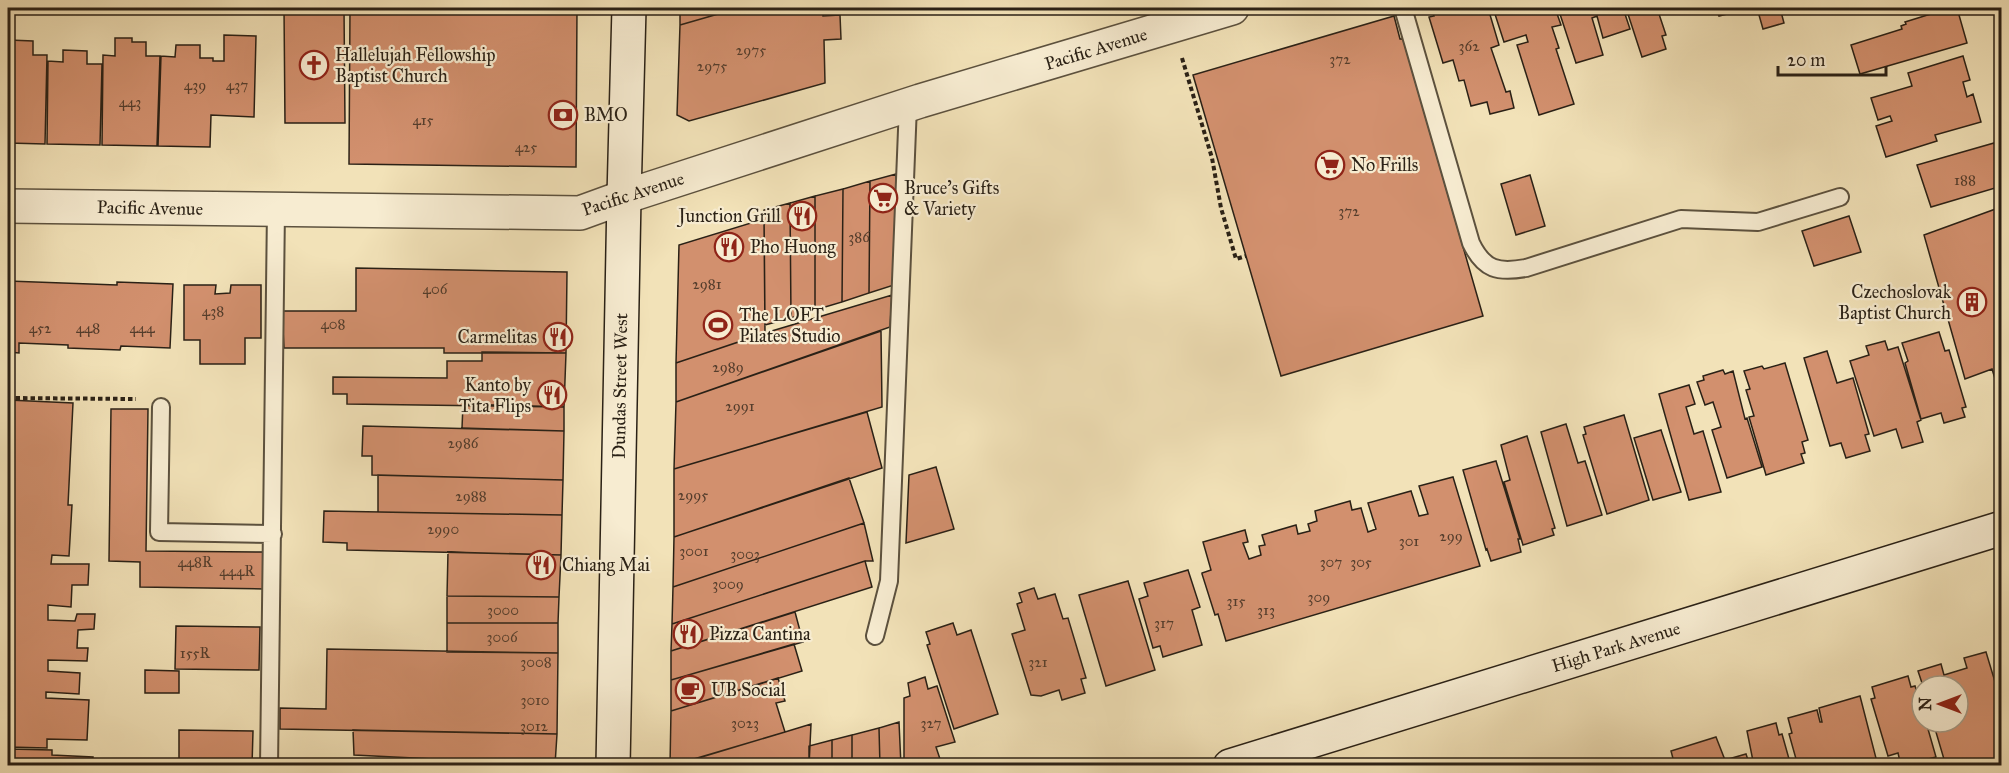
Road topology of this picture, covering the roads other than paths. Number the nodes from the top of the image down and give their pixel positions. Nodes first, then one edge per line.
1 (629, 8) edge
2 (1232, 8) edge
3 (1403, 8) edge
4 (908, 105) junction
5 (624, 197) junction
6 (1840, 197) dead end
7 (8, 206) edge
8 (276, 209) junction
9 (161, 406) road end
10 (2001, 528) edge
11 (273, 534) junction
12 (875, 636) dead end
13 (269, 765) edge
14 (614, 765) edge
15 (1230, 765) edge

1 - 5 street, Dundas Street West
2 - 4 street, Pacific Avenue
3 - 6 lane
4 - 5 street, Pacific Avenue
4 - 12 lane
5 - 8 street, Pacific Avenue
5 - 14 street, Dundas Street West
7 - 8 street, Pacific Avenue
8 - 11 lane
9 - 11 lane
10 - 15 street, High Park Avenue
11 - 13 lane

